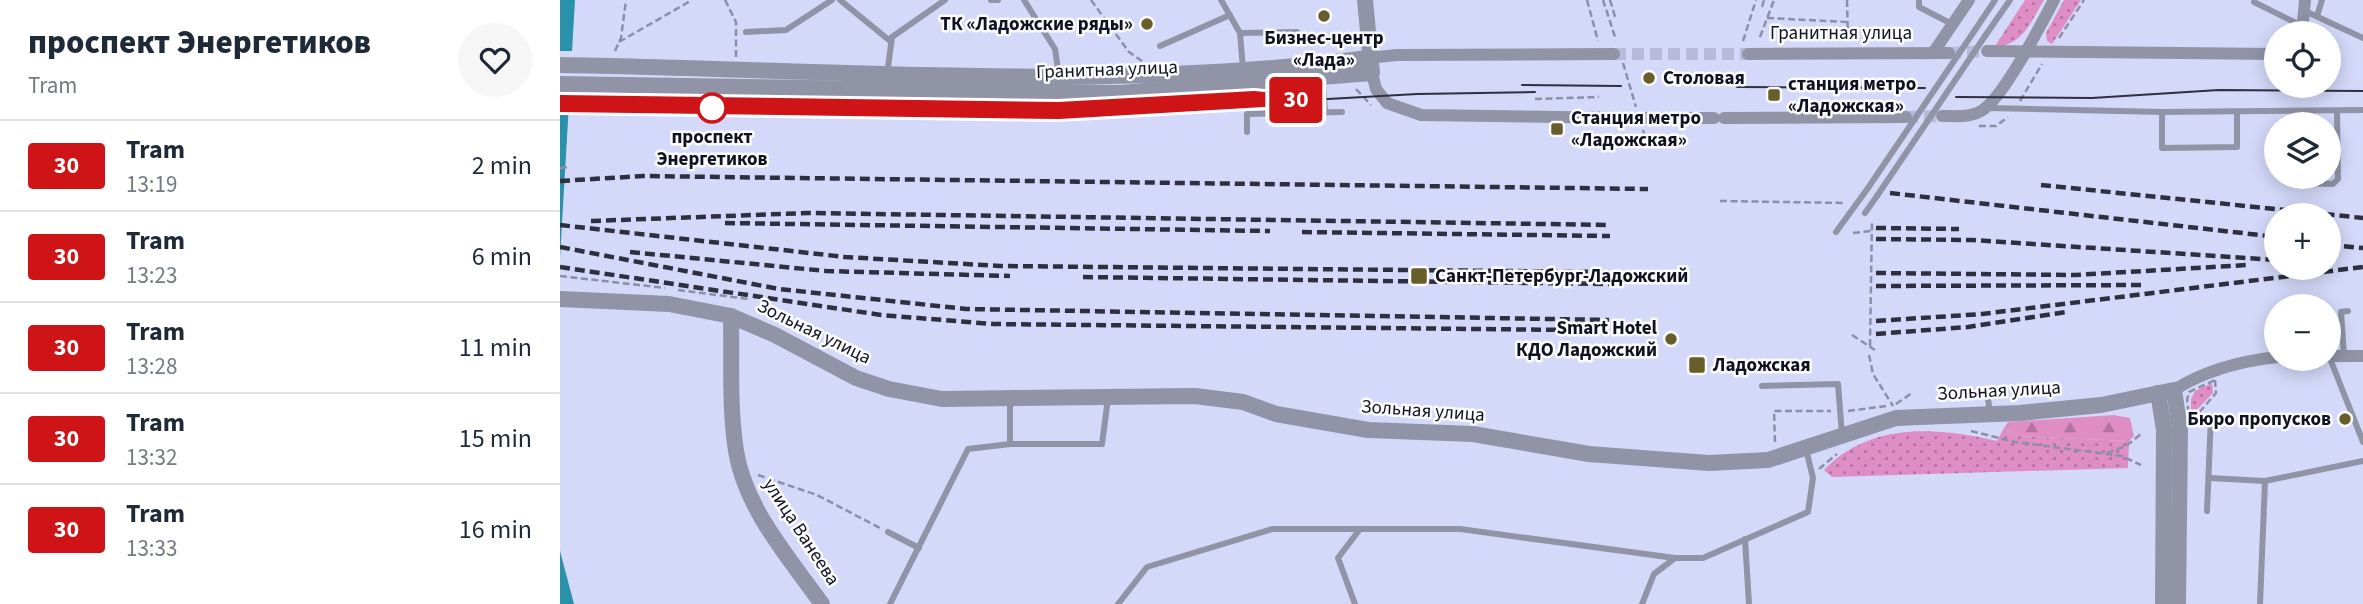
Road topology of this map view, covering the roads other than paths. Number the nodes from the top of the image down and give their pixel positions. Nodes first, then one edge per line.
1 (832, 0) edge
2 (840, 0) edge
3 (944, 0) edge
4 (991, 0) edge
5 (998, 0) edge
6 (1024, 0) edge
7 (1221, 0) edge
8 (1365, 0) edge
9 (1919, 0) edge
10 (1969, 0) edge
11 (1995, 0) edge
12 (2010, 0) edge
13 (2054, 0) edge
14 (2322, 0) edge
15 (2254, 2) dead end
16 (2304, 5) edge
17 (1230, 15) junction
18 (2317, 16) junction
19 (2287, 21) edge
20 (1952, 24) junction
21 (746, 32) dead end
22 (1297, 32) dead end
23 (1240, 33) junction
24 (2363, 38) edge
25 (890, 40) junction
26 (1160, 46) dead end
27 (1987, 51) tunnel mouth
28 (2024, 51) junction
29 (1934, 53) junction
30 (1949, 53) tunnel mouth
31 (1618, 54) tunnel mouth
32 (1748, 54) tunnel mouth
33 (2264, 54) edge
34 (560, 65) edge
35 (1370, 66) junction
36 (1243, 69) junction
37 (887, 77) junction
38 (1323, 78) junction
39 (1059, 79) junction
40 (560, 84) edge
41 (1986, 108) junction
42 (2363, 110) edge
43 (2337, 111) joint
44 (1342, 112) dead end
45 (2162, 112) junction
46 (2237, 112) junction
47 (1325, 113) junction
48 (1906, 117) tunnel mouth
49 (1942, 117) tunnel mouth
50 (1247, 132) dead end
51 (1868, 215) road end
52 (1836, 232) dead end
53 (566, 299) edge
54 (2347, 311) dead end
55 (731, 316) junction
56 (2344, 356) joint
57 (2264, 359) edge
58 (2362, 359) edge
59 (2335, 371) edge
60 (1762, 386) dead end
61 (2166, 391) junction
62 (1108, 398) junction
63 (1010, 400) junction
64 (2211, 416) dead end
65 (1842, 435) junction
66 (2363, 442) edge
67 (1010, 444) junction
68 (1805, 449) junction
69 (2363, 461) edge
70 (2210, 478) junction
71 (2265, 481) junction
72 (2207, 511) dead end
73 (1360, 529) junction
74 (888, 532) road end
75 (1745, 540) junction
76 (919, 548) junction
77 (1675, 558) junction
78 (822, 604) edge
79 (890, 604) edge
80 (1118, 604) edge
81 (1355, 604) edge
82 (1642, 604) edge
83 (1749, 604) edge
84 (2163, 604) edge
85 (2178, 604) edge
86 (2260, 604) edge

1 - 21 lane
2 - 25 lane
3 - 25 lane
4 - 5 lane
6 - 39 lane
7 - 17 lane
8 - 35 street
9 - 20 lane
10 - 20 street, Гранитная улица
11 - 52 lane, bridge
12 - 51 lane, bridge
13 - 28 street
14 - 18 lane
15 - 19 lane
16 - 18 lane
17 - 23 lane
17 - 26 lane
18 - 24 lane
20 - 29 street, Гранитная улица
22 - 23 lane
23 - 36 lane
25 - 37 lane
27 - 28 street
28 - 33 street
28 - 41 street
29 - 30 street, Гранитная улица
29 - 32 street, Гранитная улица
31 - 35 street, Гранитная улица
34 - 37 street, Гранитная улица
35 - 36 street, Гранитная улица
35 - 38 street, Гранитная улица
35 - 48 street
36 - 39 street, Гранитная улица
37 - 39 street, Гранитная улица
38 - 40 street, Гранитная улица
38 - 47 lane
41 - 45 lane
41 - 49 street
42 - 43 lane
43 - 46 lane
44 - 47 lane
45 - 46 lane
45 - 46 lane
47 - 50 lane
53 - 55 street, Зольная улица
54 - 56 lane
55 - 63 street, Зольная улица
55 - 78 street, улица Ванеева
56 - 58 street
57 - 61 street, Зольная улица
59 - 66 lane
60 - 65 lane
61 - 65 street, Зольная улица
61 - 84 street
61 - 85 street
62 - 63 street, Зольная улица
62 - 67 lane
62 - 68 street, Зольная улица
63 - 67 lane
64 - 70 lane
65 - 68 street, Зольная улица
67 - 76 lane
68 - 75 lane
69 - 71 lane
70 - 71 lane
70 - 72 lane
71 - 86 lane
73 - 77 lane
73 - 80 lane
73 - 81 lane
74 - 76 lane
75 - 77 lane
75 - 83 lane
76 - 79 lane
77 - 82 lane

